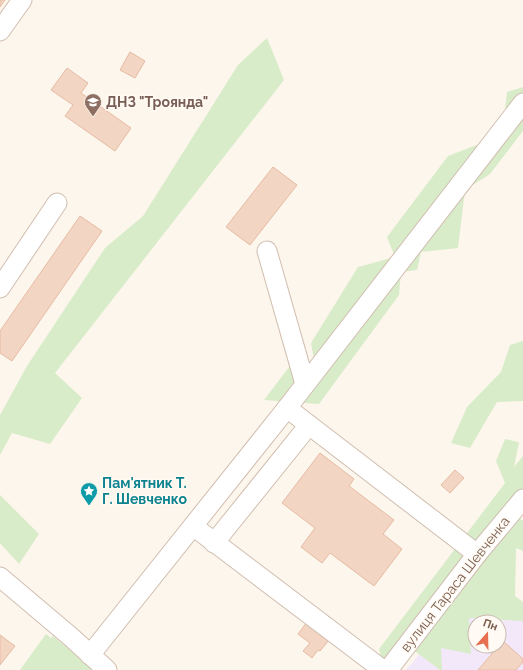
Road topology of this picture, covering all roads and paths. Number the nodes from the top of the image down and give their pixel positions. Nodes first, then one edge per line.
1 (22, 0) edge
2 (0, 31) edge
3 (523, 103) edge
4 (57, 204) dead end
5 (267, 251) dead end
6 (0, 288) edge
7 (306, 384) junction
8 (287, 408) junction
9 (309, 425) junction
10 (523, 500) edge
11 (193, 526) junction
12 (214, 543) junction
13 (477, 554) junction
14 (0, 577) edge
15 (90, 655) junction
16 (107, 670) edge
17 (383, 670) edge
18 (388, 670) edge

1 - 2 street
3 - 7 street
4 - 6 street
5 - 7 street
7 - 8 street
8 - 9 street
8 - 11 street
9 - 12 street
9 - 13 street
10 - 13 street, вулиця Тараса Шевченка
11 - 12 street
11 - 15 street
12 - 17 street
13 - 18 street, вулиця Тараса Шевченка
14 - 15 street
15 - 16 street

